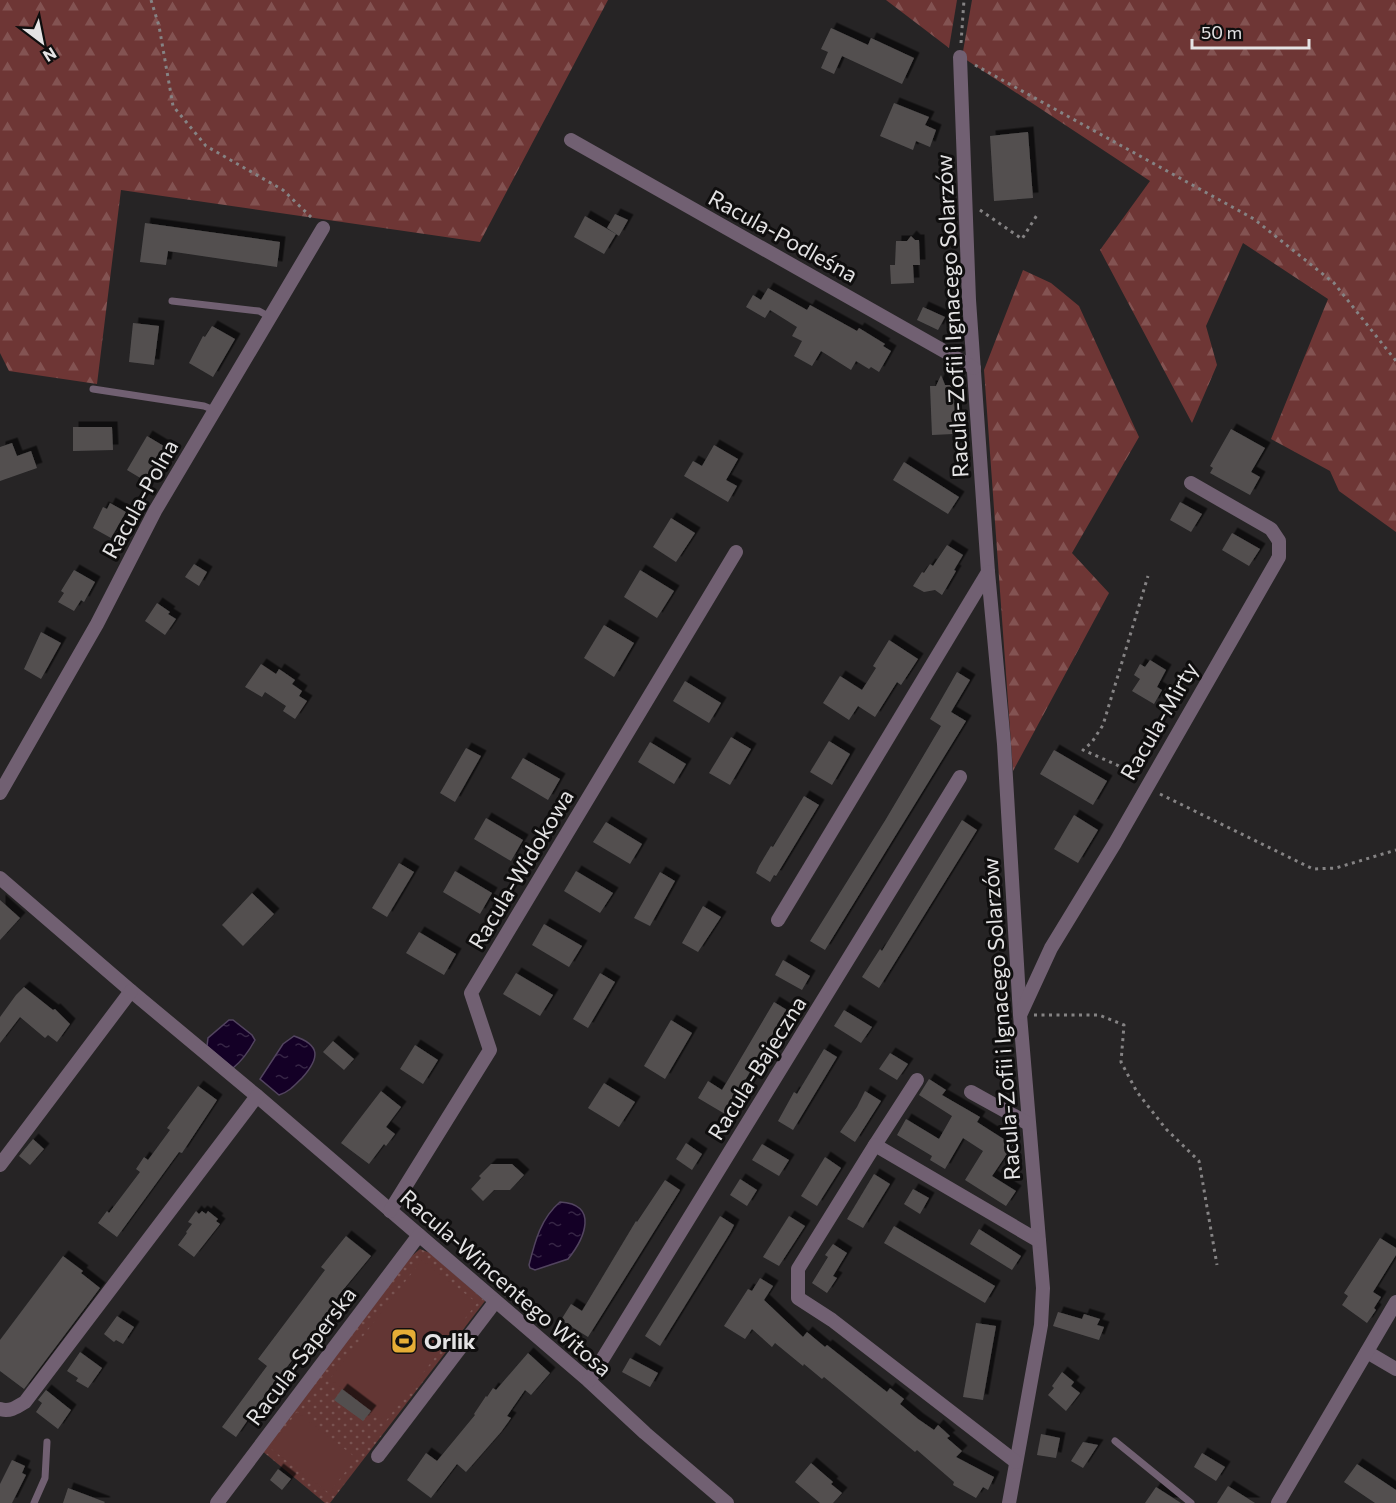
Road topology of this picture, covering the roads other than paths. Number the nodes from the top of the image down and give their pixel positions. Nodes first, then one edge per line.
1 (960, 57) road end
2 (571, 140) dead end
3 (323, 228) road end
4 (172, 301) dead end
5 (270, 317) junction
6 (974, 368) junction
7 (93, 389) dead end
8 (214, 410) junction
9 (1191, 483) dead end
10 (736, 552) dead end
11 (988, 572) junction
12 (960, 777) dead end
13 (0, 793) edge
14 (0, 878) edge
15 (778, 920) dead end
16 (131, 991) junction
17 (1020, 1015) junction
18 (917, 1080) dead end
19 (971, 1092) dead end
20 (257, 1096) junction
21 (1029, 1124) junction
22 (875, 1145) junction
23 (0, 1165) edge
24 (390, 1211) junction
25 (419, 1235) junction
26 (1039, 1241) junction
27 (495, 1302) junction
28 (1396, 1302) edge
29 (1367, 1352) junction
30 (1396, 1369) edge
31 (589, 1382) junction
32 (0, 1409) edge
33 (1115, 1441) dead end
34 (47, 1442) dead end
35 (378, 1456) dead end
36 (1016, 1462) junction
37 (34, 1503) edge
38 (217, 1503) edge
39 (727, 1503) edge
40 (1009, 1503) edge
41 (1191, 1503) edge
42 (1278, 1503) edge

1 - 6 street, Racula-Zofii i Ignacego Solarzów
2 - 6 street, Racula-Podleśna
3 - 5 street, Racula-Polna
4 - 5 lane
5 - 8 street, Racula-Polna
6 - 11 street, Racula-Zofii i Ignacego Solarzów
7 - 8 lane
8 - 13 street, Racula-Polna
9 - 17 street, Racula-Mirty
10 - 24 street, Racula-Widokowa
11 - 15 street
11 - 17 street, Racula-Zofii i Ignacego Solarzów
12 - 31 street, Racula-Bajeczna
14 - 16 street, Racula-Wincentego Witosa
16 - 20 street, Racula-Wincentego Witosa
16 - 23 street
17 - 21 street, Racula-Zofii i Ignacego Solarzów
18 - 22 street
19 - 21 street
20 - 24 street, Racula-Wincentego Witosa
20 - 32 street
21 - 26 street, Racula-Zofii i Ignacego Solarzów
22 - 26 street
22 - 36 street
24 - 25 street, Racula-Wincentego Witosa
25 - 27 street, Racula-Wincentego Witosa
25 - 38 street, Racula-Saperska
26 - 36 street, Racula-Zofii i Ignacego Solarzów
27 - 31 street, Racula-Wincentego Witosa
27 - 35 street
28 - 29 street
29 - 30 street
29 - 42 street
31 - 39 street, Racula-Wincentego Witosa
33 - 41 lane
34 - 37 lane
36 - 40 street, Racula-Zofii i Ignacego Solarzów

